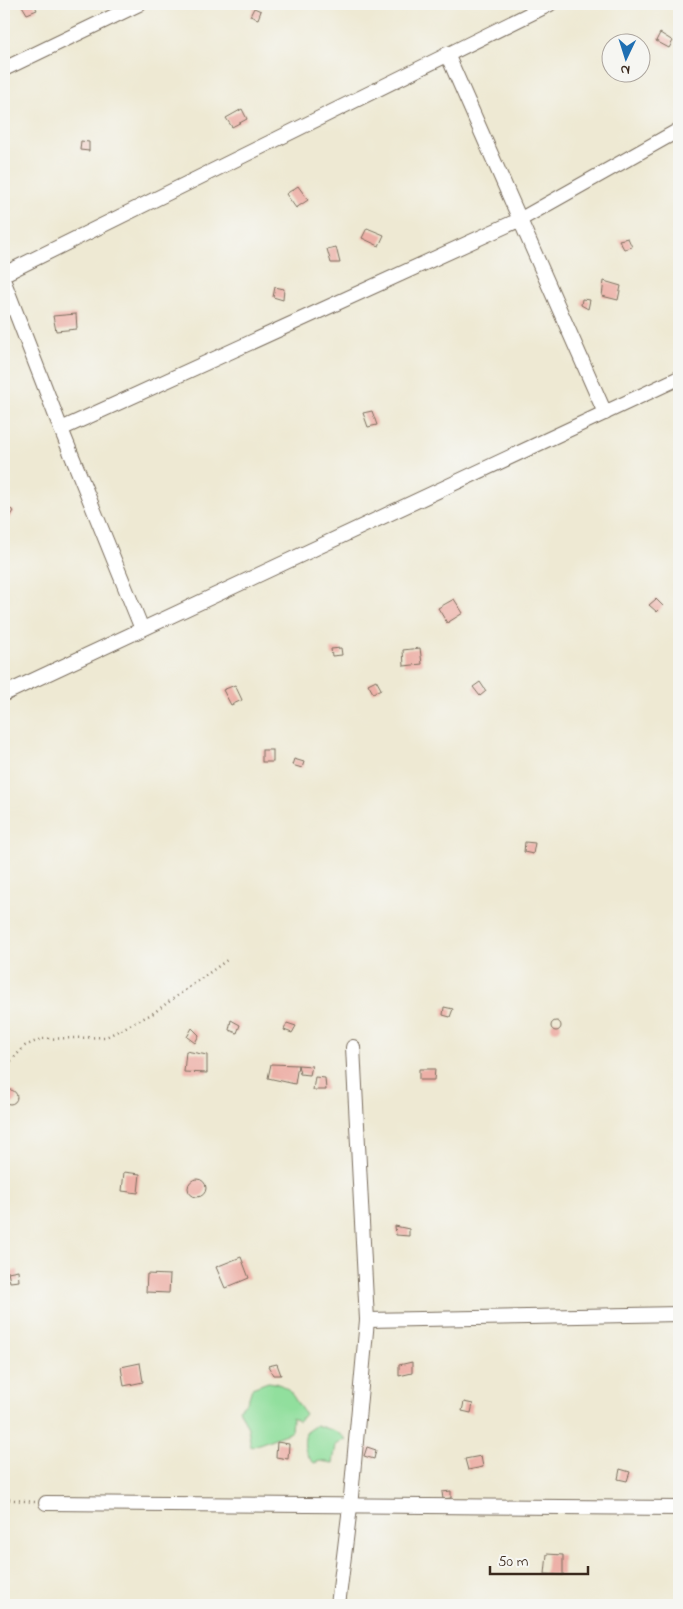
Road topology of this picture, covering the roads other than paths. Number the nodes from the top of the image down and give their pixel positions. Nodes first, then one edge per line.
1 (139, 4) edge
2 (550, 4) edge
3 (447, 54) junction
4 (4, 69) edge
5 (679, 130) edge
6 (521, 219) junction
7 (4, 274) edge
8 (4, 282) edge
9 (679, 378) edge
10 (605, 413) junction
11 (61, 429) junction
12 (142, 629) junction
13 (4, 694) edge
14 (353, 1047) dead end
15 (679, 1314) edge
16 (367, 1320) junction
17 (46, 1503) road end
18 (350, 1507) junction
19 (679, 1508) edge
20 (338, 1605) edge

1 - 4 street
2 - 3 street
3 - 6 street
3 - 7 street
5 - 6 street
6 - 10 street
6 - 11 street
8 - 11 street
9 - 10 street
10 - 12 street
11 - 12 street
12 - 13 street
14 - 16 street
15 - 16 street
16 - 18 street
17 - 18 street
18 - 19 street
18 - 20 street

